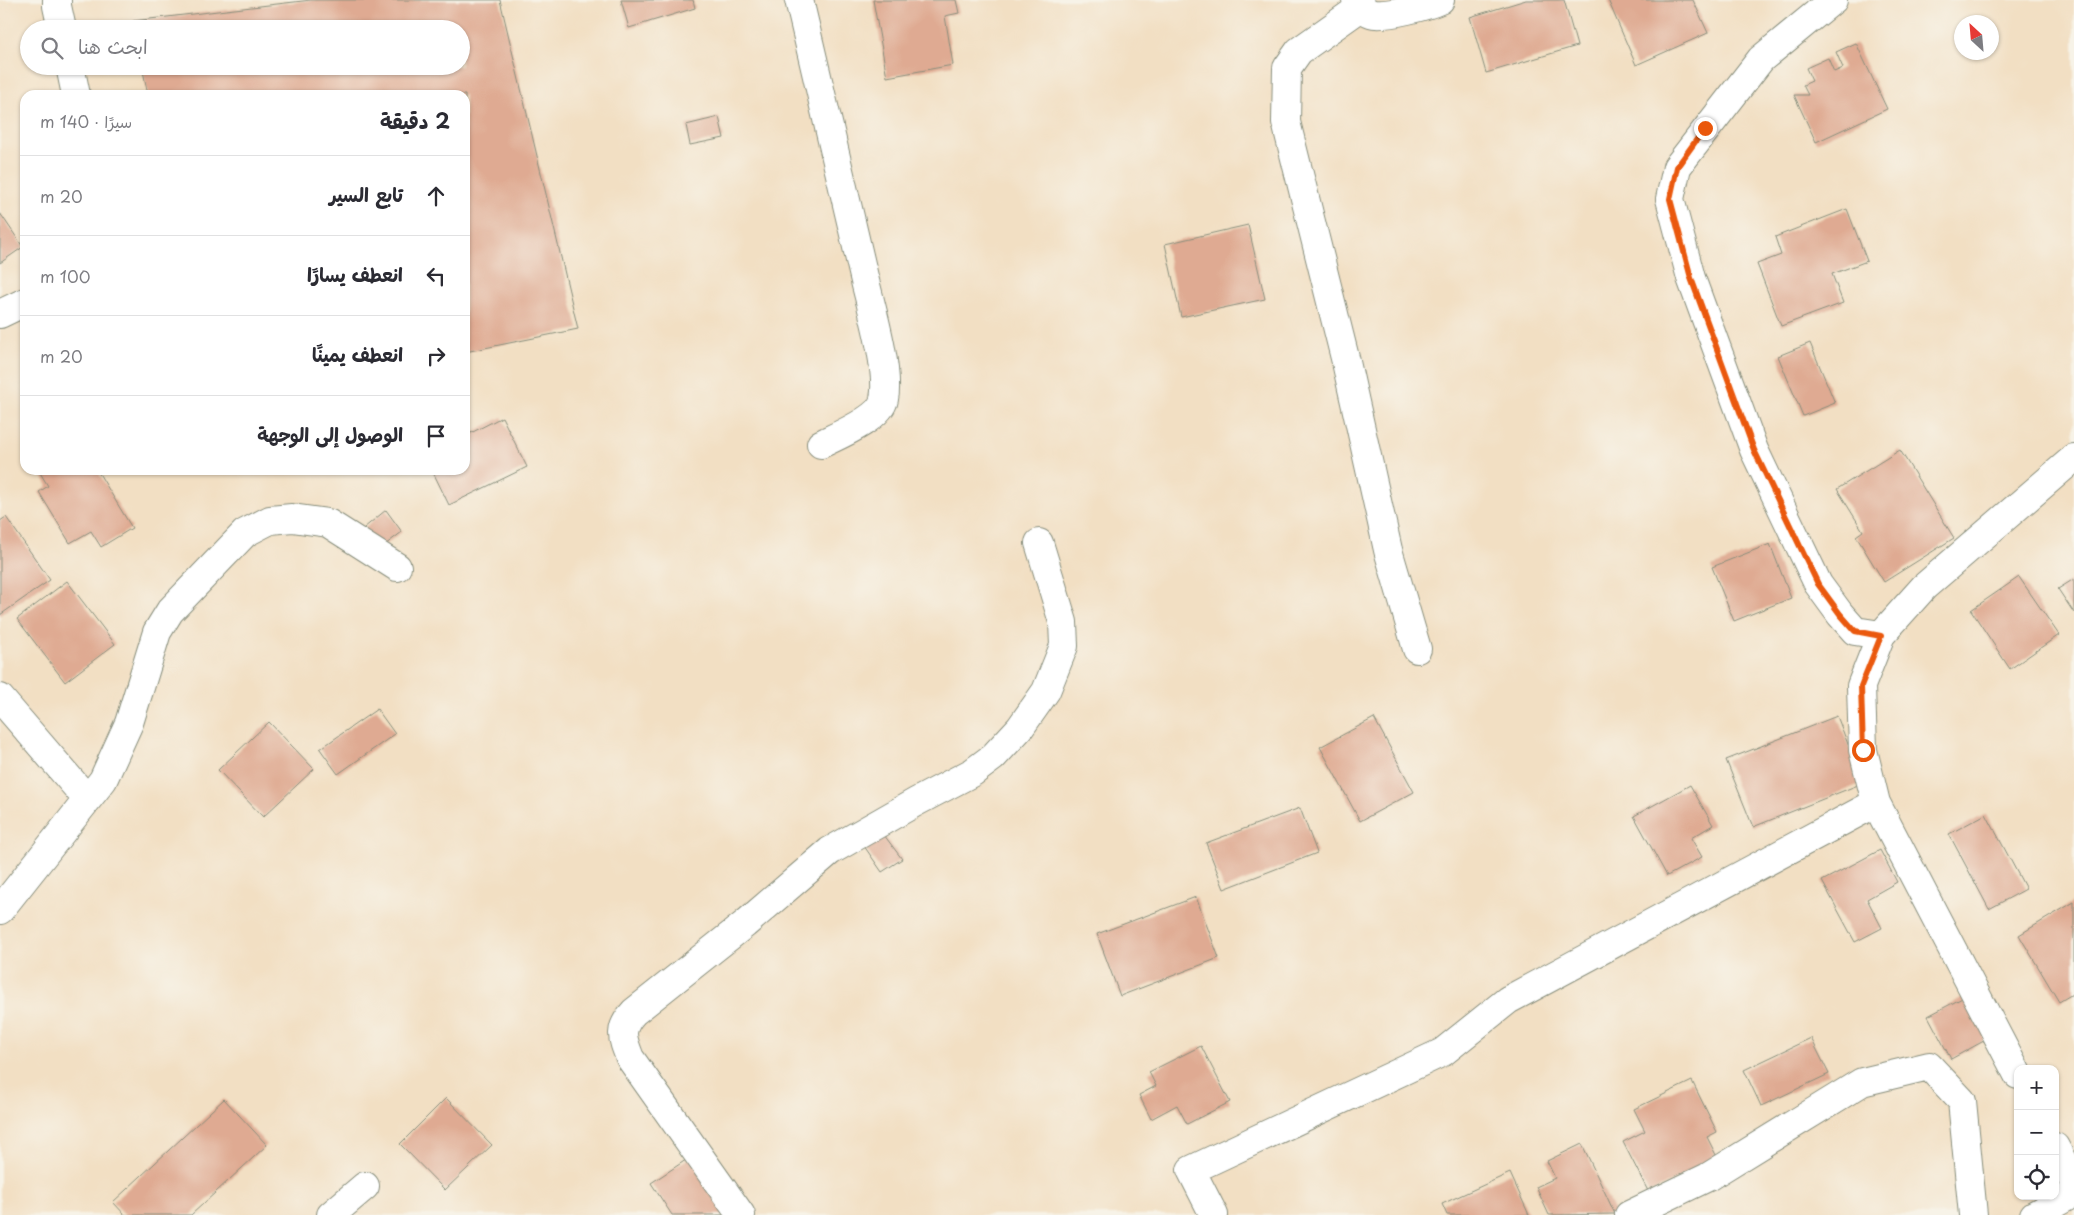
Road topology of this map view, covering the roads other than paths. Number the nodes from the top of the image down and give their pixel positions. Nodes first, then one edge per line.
1 (57, 0) edge
2 (799, 0) edge
3 (1440, 0) edge
4 (1833, 0) edge
5 (1358, 3) edge
6 (60, 20) edge
7 (72, 75) edge
8 (75, 90) edge
9 (20, 304) edge
10 (0, 314) edge
11 (821, 444) dead end
12 (2074, 458) edge
13 (1040, 543) dead end
14 (397, 568) dead end
15 (1881, 636) junction
16 (1417, 649) dead end
17 (0, 698) edge
18 (87, 799) junction
19 (1876, 803) junction
20 (0, 910) edge
21 (2014, 1067) edge
22 (2059, 1155) edge
23 (2074, 1183) edge
24 (365, 1186) dead end
25 (2074, 1193) edge
26 (1644, 1212) edge
27 (332, 1215) edge
28 (741, 1215) edge
29 (1214, 1215) edge
30 (1973, 1215) edge
31 (2034, 1215) edge

1 - 6 street
2 - 11 street
3 - 5 street
4 - 15 street
5 - 16 street
7 - 8 street
9 - 10 street
12 - 15 street
13 - 28 street
14 - 18 street
15 - 19 street
17 - 18 street
18 - 20 street
19 - 21 street
19 - 29 street
22 - 23 street
24 - 27 street
25 - 31 street
26 - 30 street

